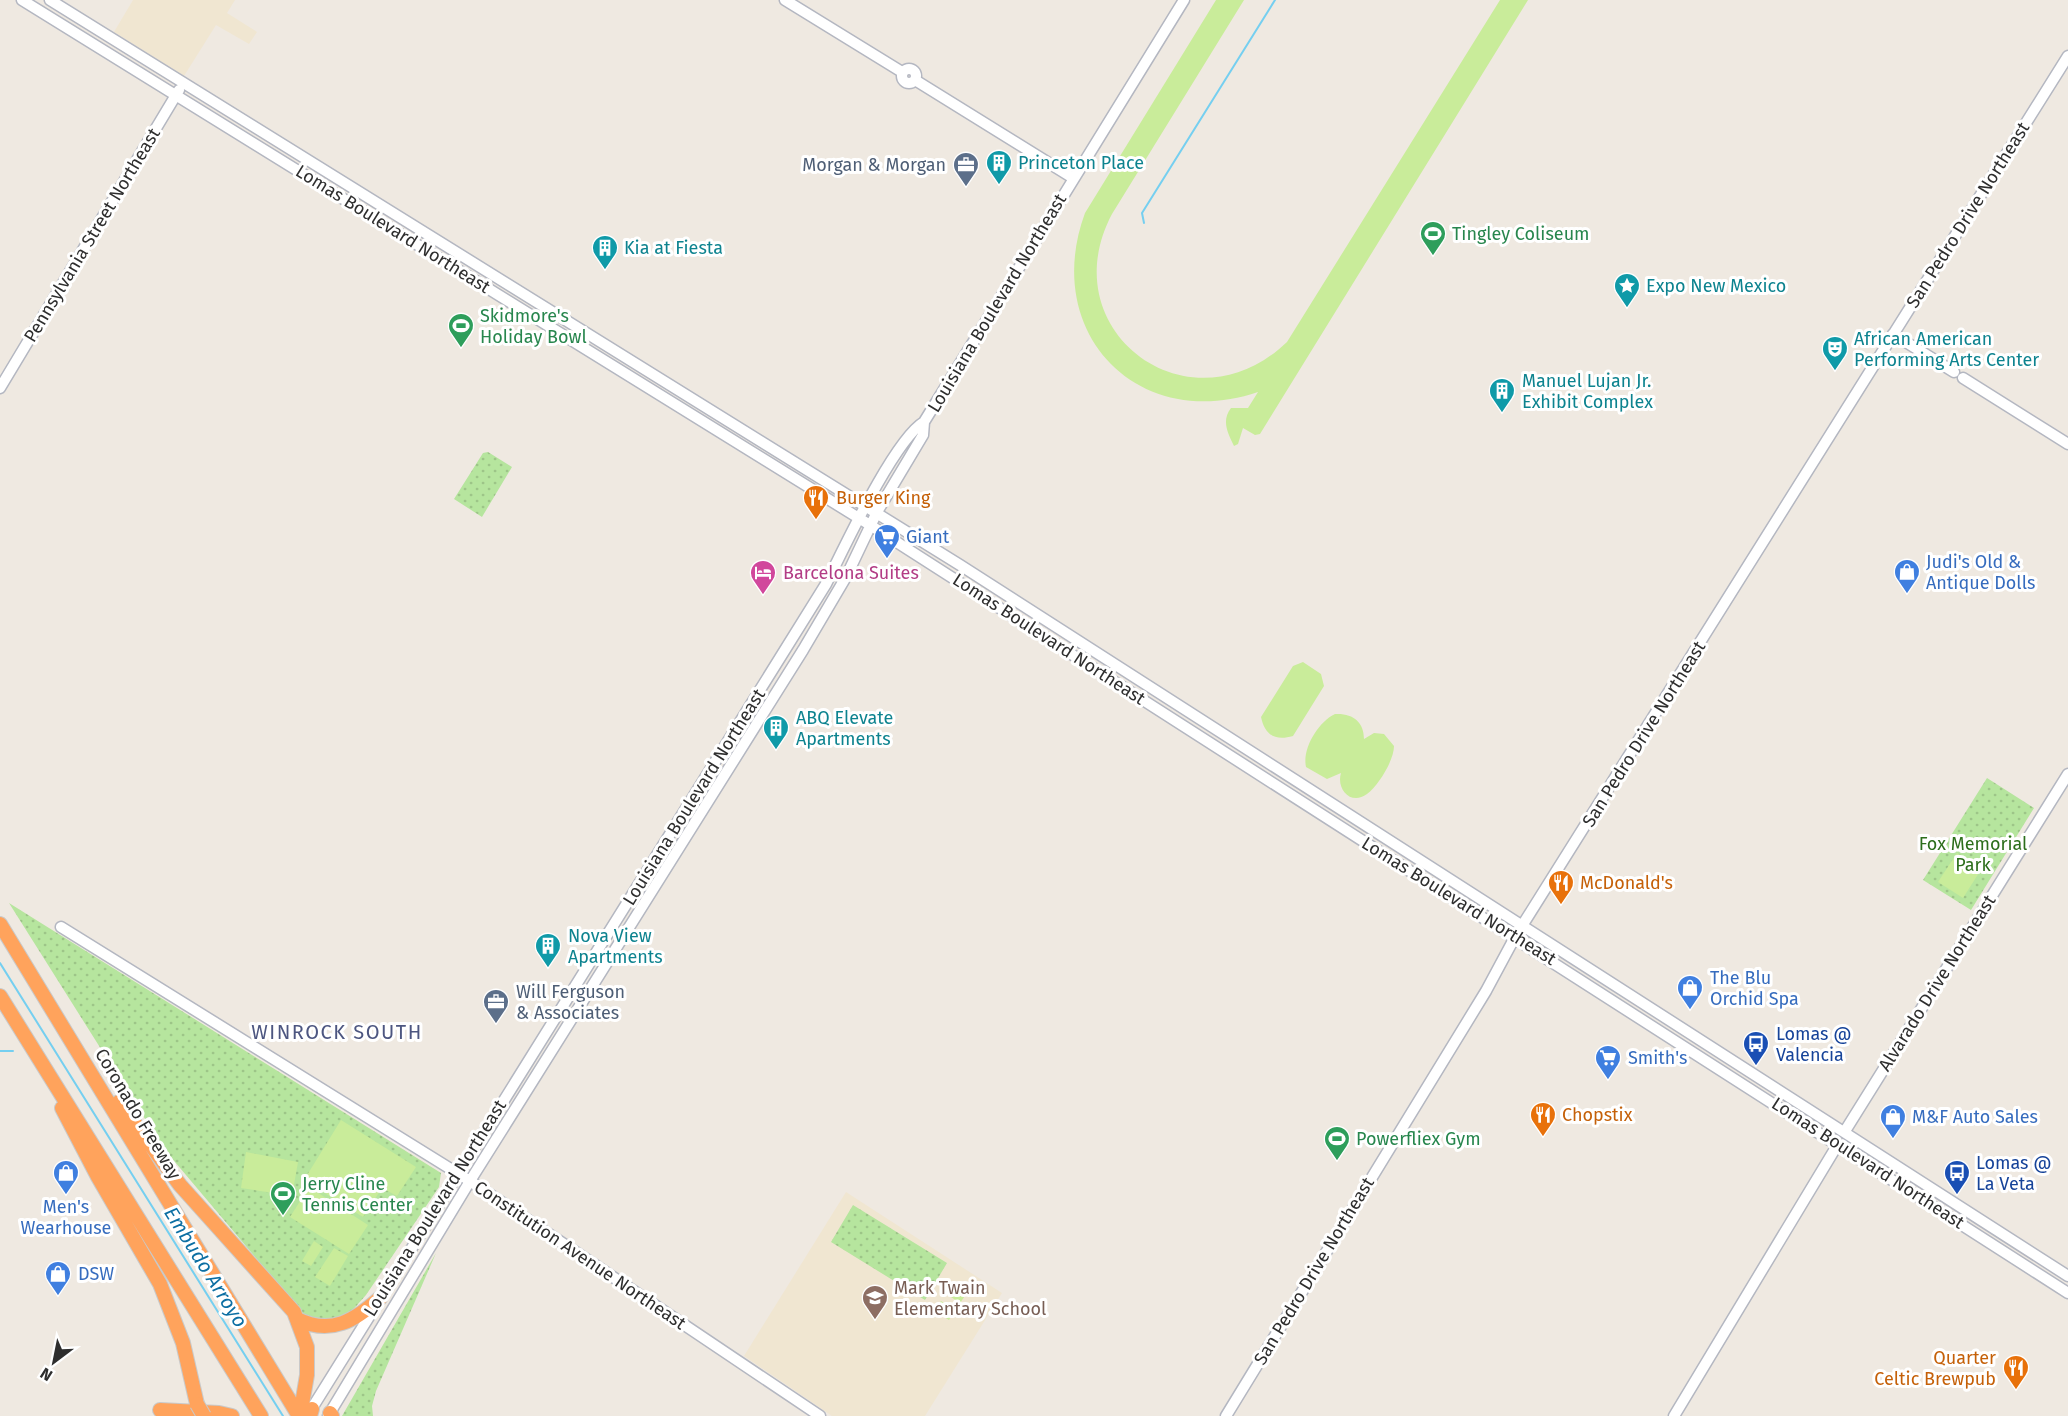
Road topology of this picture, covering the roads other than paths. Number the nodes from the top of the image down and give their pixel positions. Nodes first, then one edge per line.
1 (22, 0) edge
2 (50, 0) edge
3 (785, 0) edge
4 (1184, 0) edge
5 (2068, 56) edge
6 (184, 82) junction
7 (177, 94) junction
8 (1073, 178) junction
9 (1893, 334) junction
10 (0, 388) edge
11 (924, 422) junction
12 (2068, 444) edge
13 (866, 506) junction
14 (877, 512) junction
15 (859, 518) junction
16 (870, 525) junction
17 (2068, 774) edge
18 (0, 924) edge
19 (1524, 926) junction
20 (61, 927) dead end
21 (1515, 937) junction
22 (0, 996) edge
23 (16, 1021) junction
24 (72, 1040) junction
25 (1845, 1131) junction
26 (1838, 1144) junction
27 (458, 1173) junction
28 (470, 1181) junction
29 (2068, 1276) edge
30 (2068, 1293) edge
31 (381, 1297) junction
32 (297, 1319) junction
33 (160, 1410) dead end
34 (201, 1410) edge
35 (307, 1412) edge
36 (330, 1415) edge
37 (232, 1416) edge
38 (261, 1416) edge
39 (820, 1416) edge
40 (1226, 1416) edge
41 (1674, 1416) edge

1 - 7 main road, Lomas Boulevard Northeast
2 - 6 main road, Lomas Boulevard Northeast
3 - 8 main road
4 - 8 main road, Louisiana Boulevard Northeast
5 - 9 main road, San Pedro Drive Northeast
6 - 7 main road, Pennsylvania Street Northeast
6 - 13 main road, Lomas Boulevard Northeast
7 - 10 main road, Pennsylvania Street Northeast
7 - 15 main road, Lomas Boulevard Northeast
8 - 11 main road, Louisiana Boulevard Northeast
9 - 12 main road
9 - 19 main road, San Pedro Drive Northeast
11 - 13 main road, Louisiana Boulevard Northeast
11 - 14 main road, Louisiana Boulevard Northeast
13 - 14 main road, Lomas Boulevard Northeast
13 - 15 main road, Louisiana Boulevard Northeast
14 - 16 main road, Louisiana Boulevard Northeast
14 - 19 main road, Lomas Boulevard Northeast
15 - 16 main road, Lomas Boulevard Northeast
15 - 27 main road, Louisiana Boulevard Northeast
16 - 21 main road, Lomas Boulevard Northeast
16 - 28 main road, Louisiana Boulevard Northeast
17 - 25 main road, Alvarado Drive Northeast
18 - 24 highway, Coronado Freeway
19 - 21 main road, San Pedro Drive Northeast
19 - 25 main road, Lomas Boulevard Northeast
20 - 27 main road, Constitution Avenue Northeast
21 - 26 main road, Lomas Boulevard Northeast
21 - 40 main road, San Pedro Drive Northeast
22 - 23 highway
23 - 34 highway
23 - 38 highway
24 - 32 highway
24 - 35 highway, Coronado Freeway
25 - 29 main road, Lomas Boulevard Northeast
26 - 30 main road, Lomas Boulevard Northeast
26 - 41 main road
27 - 28 main road, Constitution Avenue Northeast
27 - 31 main road, Louisiana Boulevard Northeast
28 - 36 main road, Louisiana Boulevard Northeast
28 - 39 main road, Constitution Avenue Northeast
31 - 32 highway
31 - 35 main road, Louisiana Boulevard Northeast
32 - 35 highway
33 - 37 highway

